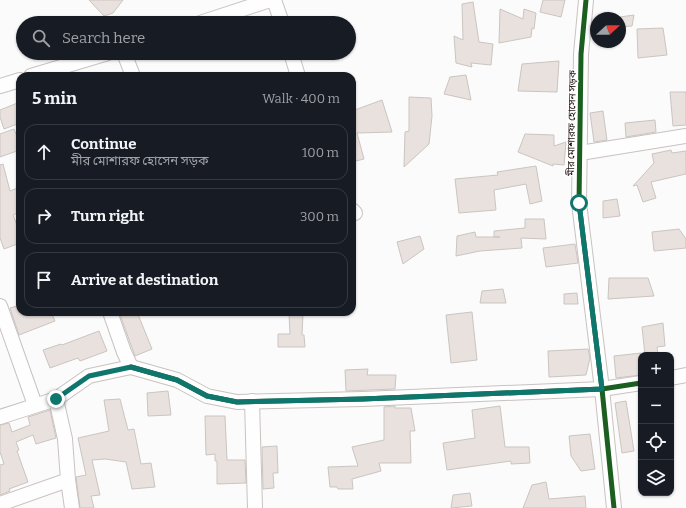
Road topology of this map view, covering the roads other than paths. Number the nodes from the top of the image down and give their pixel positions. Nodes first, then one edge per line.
1 (270, 0) edge
2 (274, 0) edge
3 (586, 0) edge
4 (230, 6) edge
5 (212, 16) edge
6 (280, 16) edge
7 (85, 60) edge
8 (126, 60) edge
9 (293, 60) edge
10 (44, 72) edge
11 (131, 72) edge
12 (297, 72) edge
13 (16, 81) edge
14 (0, 86) edge
15 (686, 136) edge
16 (580, 153) junction
17 (1, 309) edge
18 (111, 316) edge
19 (131, 367) junction
20 (686, 375) edge
21 (674, 377) edge
22 (638, 383) edge
23 (602, 389) junction
24 (56, 399) junction
25 (252, 401) junction
26 (35, 405) junction
27 (0, 417) edge
28 (68, 480) junction
29 (0, 504) edge
30 (72, 508) edge
31 (255, 508) edge
32 (614, 508) edge

1 - 4 street
2 - 6 street
3 - 16 street, মীর মোশারফ হোসেন সড়ক
4 - 5 street
7 - 10 street
8 - 11 street
9 - 12 street
13 - 14 street
15 - 16 street
16 - 23 street, মীর মোশারফ হোসেন সড়ক
17 - 26 street
18 - 19 street
19 - 24 street
19 - 25 street
20 - 21 street
22 - 23 street
23 - 25 street
23 - 32 street, মীর মোশারফ হোসেন সড়ক
24 - 26 street
24 - 28 street
25 - 31 street
26 - 27 street
28 - 29 street
28 - 30 street

